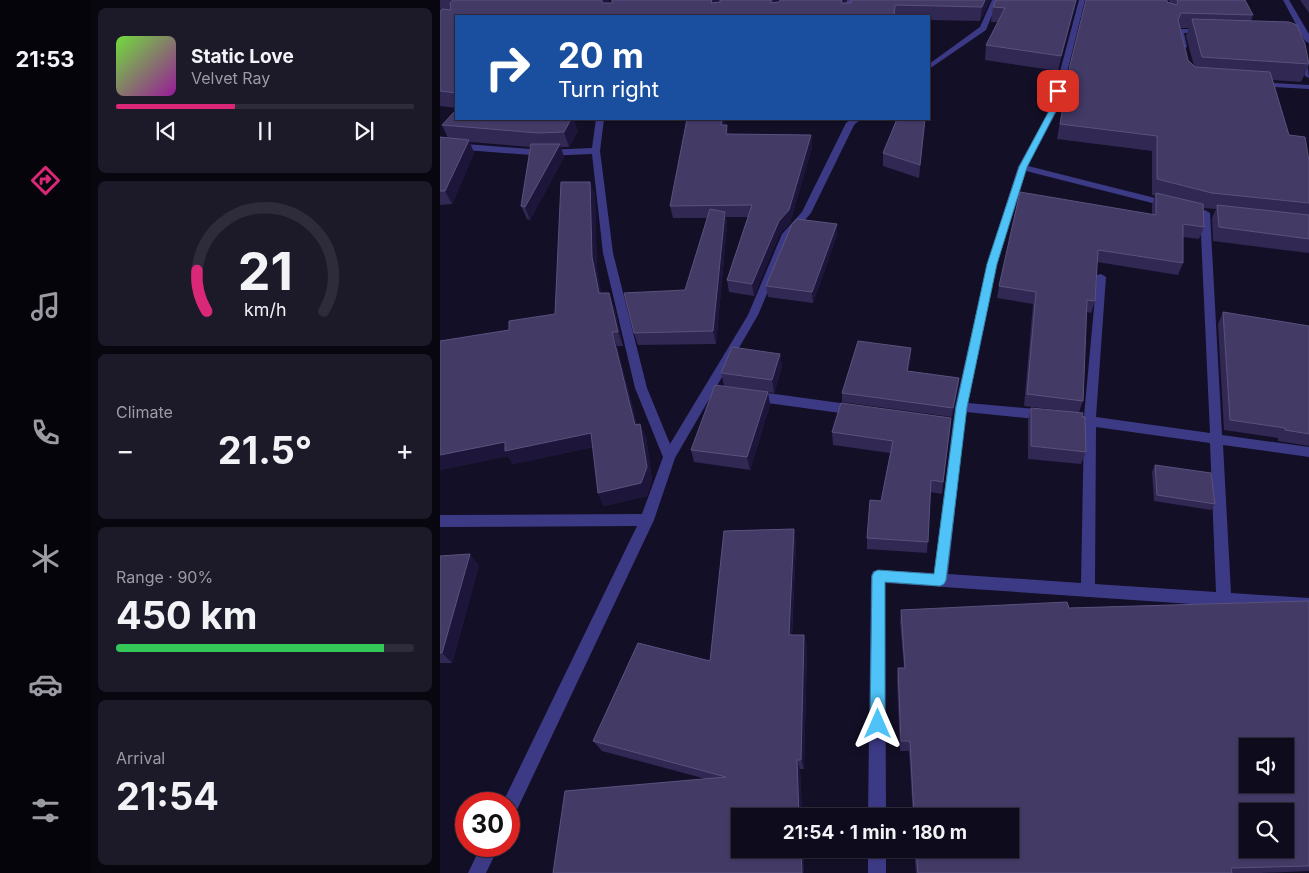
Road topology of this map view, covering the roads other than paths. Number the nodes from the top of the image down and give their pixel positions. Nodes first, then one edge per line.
1 (850, 0) edge
2 (995, 0) edge
3 (1082, 0) edge
4 (1286, 0) edge
5 (846, 15) edge
6 (1216, 32) edge
7 (1309, 41) edge
8 (1304, 57) edge
9 (1185, 58) edge
10 (930, 66) edge
11 (1309, 76) edge
12 (1253, 83) edge
13 (1309, 87) edge
14 (600, 120) edge
15 (855, 120) edge
16 (440, 145) edge
17 (596, 151) junction
18 (1023, 167) junction
19 (1176, 206) edge
20 (1205, 212) edge
21 (1101, 277) dead end
22 (738, 394) edge
23 (961, 407) junction
24 (863, 411) edge
25 (1090, 420) junction
26 (1214, 440) junction
27 (1309, 452) edge
28 (670, 457) junction
29 (647, 520) junction
30 (440, 521) edge
31 (940, 580) junction
32 (1088, 590) junction
33 (1224, 599) junction
34 (1309, 605) edge
35 (517, 792) edge
36 (877, 808) edge
37 (485, 857) edge
38 (877, 858) edge
39 (477, 873) edge
40 (877, 873) edge

1 - 5 street
2 - 10 street
3 - 18 street
4 - 7 street
6 - 9 street
8 - 11 street
12 - 13 street
14 - 17 street
15 - 28 street
16 - 17 street
17 - 28 street
18 - 19 street
18 - 23 street
20 - 26 street
21 - 25 street
22 - 24 street
23 - 25 street
23 - 31 street
25 - 26 street
25 - 32 street
26 - 27 street
26 - 33 street
28 - 29 street
29 - 30 street
29 - 35 street
31 - 32 street
31 - 36 street
32 - 33 street
33 - 34 street
37 - 39 street
38 - 40 street

